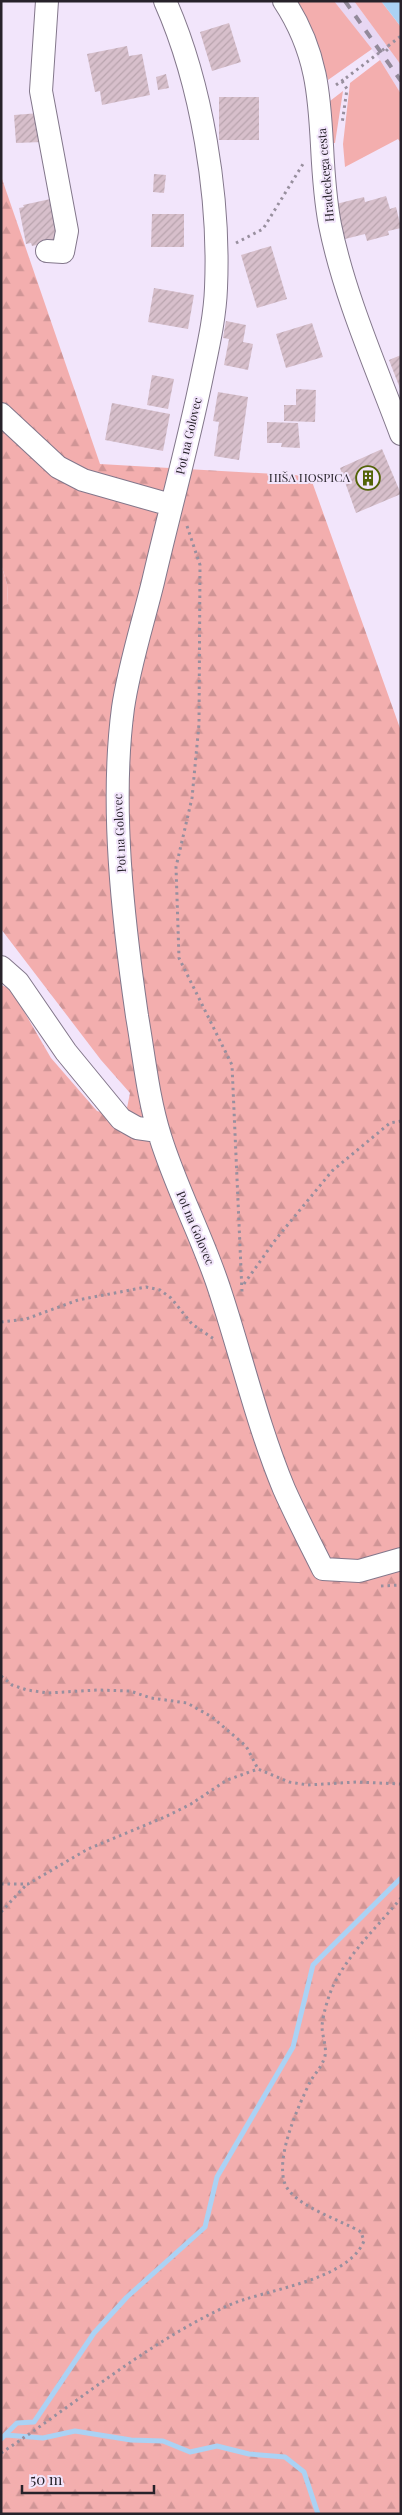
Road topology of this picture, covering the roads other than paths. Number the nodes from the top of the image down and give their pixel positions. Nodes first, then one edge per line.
1 (47, 1) edge
2 (166, 1) edge
3 (284, 1) edge
4 (47, 251) dead end
5 (1, 414) edge
6 (401, 434) edge
7 (173, 499) junction
8 (1, 967) edge
9 (158, 1130) junction
10 (401, 1560) edge

1 - 4 street
2 - 7 street, Pot na Golovec
3 - 6 street, Hradeckega cesta
5 - 7 street
7 - 9 street, Pot na Golovec
8 - 9 street
9 - 10 street, Pot na Golovec

